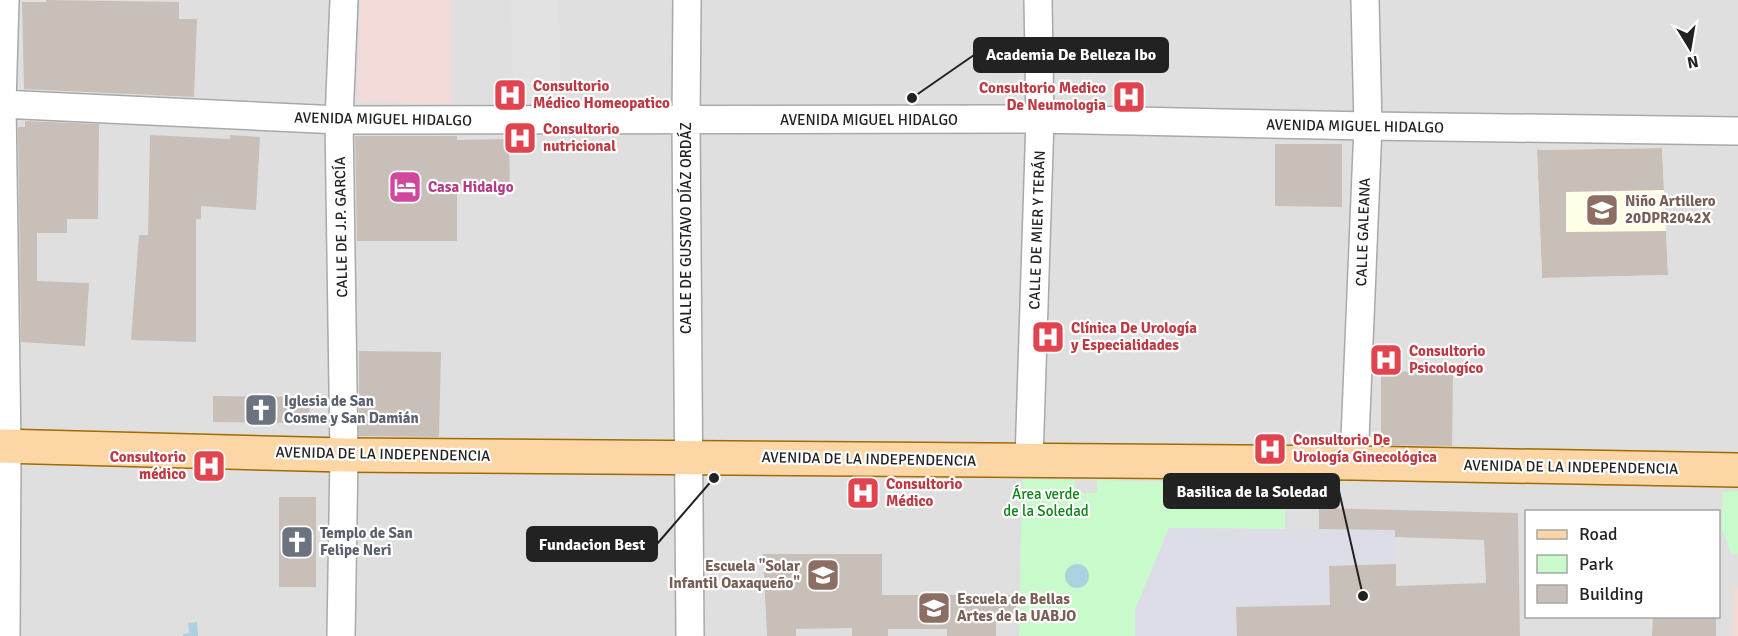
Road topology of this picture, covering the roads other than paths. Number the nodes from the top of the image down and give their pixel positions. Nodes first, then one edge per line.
1 (5, 0) edge
2 (344, 0) edge
3 (687, 0) edge
4 (1038, 0) edge
5 (1365, 0) edge
6 (1, 104) edge
7 (1040, 119) junction
8 (339, 120) junction
9 (686, 120) junction
10 (1368, 126) junction
11 (1738, 131) edge
12 (5, 446) edge
13 (344, 455) junction
14 (688, 457) junction
15 (1029, 460) junction
16 (1354, 463) junction
17 (1738, 470) edge
18 (6, 636) edge
19 (341, 636) edge
20 (690, 636) edge

1 - 6 street
2 - 8 street, CALLE DE J.P. GARCÍA
3 - 9 street, CALLE DE GUSTAVO DÍAZ ORDÁZ
4 - 7 street, CALLE DE MIER Y TERÁN
5 - 10 street, CALLE GALEANA
6 - 8 street, AVENIDA MIGUEL HIDALGO
6 - 12 street
7 - 9 street, AVENIDA MIGUEL HIDALGO
7 - 10 street, AVENIDA MIGUEL HIDALGO
7 - 15 street, CALLE DE MIER Y TERÁN
8 - 9 street, AVENIDA MIGUEL HIDALGO
8 - 13 street, CALLE DE J.P. GARCÍA
9 - 14 street, CALLE DE GUSTAVO DÍAZ ORDÁZ
10 - 11 street, AVENIDA MIGUEL HIDALGO
10 - 16 street, CALLE GALEANA
12 - 13 main road, AVENIDA DE LA INDEPENDENCIA
12 - 18 street
13 - 14 main road, AVENIDA DE LA INDEPENDENCIA
13 - 19 street, CALLE DE J.P. GARCÍA
14 - 15 main road, AVENIDA DE LA INDEPENDENCIA
14 - 20 street, CALLE DE GUSTAVO DÍAZ ORDÁZ
15 - 16 main road, AVENIDA DE LA INDEPENDENCIA
16 - 17 main road, AVENIDA DE LA INDEPENDENCIA

